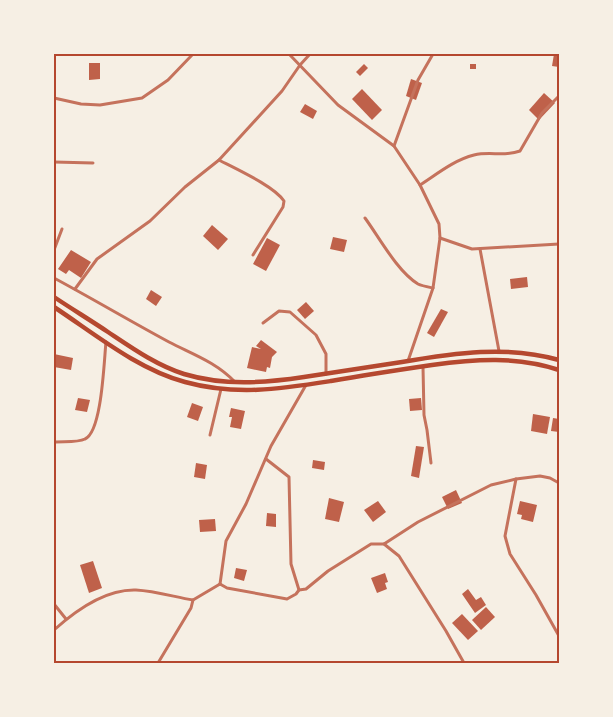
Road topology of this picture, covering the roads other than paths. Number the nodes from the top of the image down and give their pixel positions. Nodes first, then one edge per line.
1 (193, 54) edge
2 (289, 54) edge
3 (310, 54) edge
4 (433, 54) edge
5 (300, 65) junction
6 (559, 96) edge
7 (54, 98) edge
8 (394, 146) junction
9 (219, 160) junction
10 (54, 162) edge
11 (92, 163) dead end
12 (420, 185) junction
13 (365, 218) dead end
14 (62, 229) dead end
15 (440, 238) junction
16 (559, 244) edge
17 (480, 249) junction
18 (54, 250) edge
19 (253, 255) dead end
20 (54, 278) edge
21 (433, 288) junction
22 (76, 290) junction
23 (54, 297) edge
24 (54, 307) edge
25 (263, 323) dead end
26 (106, 342) junction
27 (500, 351) junction
28 (559, 360) edge
29 (408, 361) junction
30 (423, 366) junction
31 (559, 370) edge
32 (326, 374) junction
33 (236, 382) junction
34 (307, 384) junction
35 (221, 389) junction
36 (210, 435) dead end
37 (54, 442) edge
38 (266, 459) junction
39 (431, 463) dead end
40 (516, 479) junction
41 (559, 483) edge
42 (384, 544) junction
43 (220, 584) junction
44 (299, 590) junction
45 (193, 600) junction
46 (54, 604) edge
47 (66, 619) junction
48 (54, 630) edge
49 (559, 636) edge
50 (158, 663) edge
51 (464, 663) edge

1 - 7 street
2 - 5 street
3 - 5 street
4 - 8 street
5 - 8 street
5 - 9 street
6 - 12 street
8 - 12 street
9 - 19 street
9 - 22 street
10 - 11 street
12 - 15 street
13 - 21 street
14 - 18 street
15 - 17 street
15 - 21 street
16 - 17 street
17 - 27 street
20 - 22 street
21 - 29 street
22 - 33 street
23 - 33 main road
24 - 26 main road
25 - 32 street
26 - 35 main road
26 - 37 street
27 - 28 main road
27 - 29 main road
29 - 32 main road
30 - 31 main road
30 - 34 main road
30 - 39 street
32 - 33 main road
34 - 35 main road
34 - 38 street
35 - 36 street
38 - 43 street
38 - 44 street
40 - 41 street
40 - 42 street
40 - 49 street
42 - 44 street
42 - 51 street
43 - 44 street
43 - 45 street
45 - 47 street
45 - 50 street
46 - 47 street
47 - 48 street

